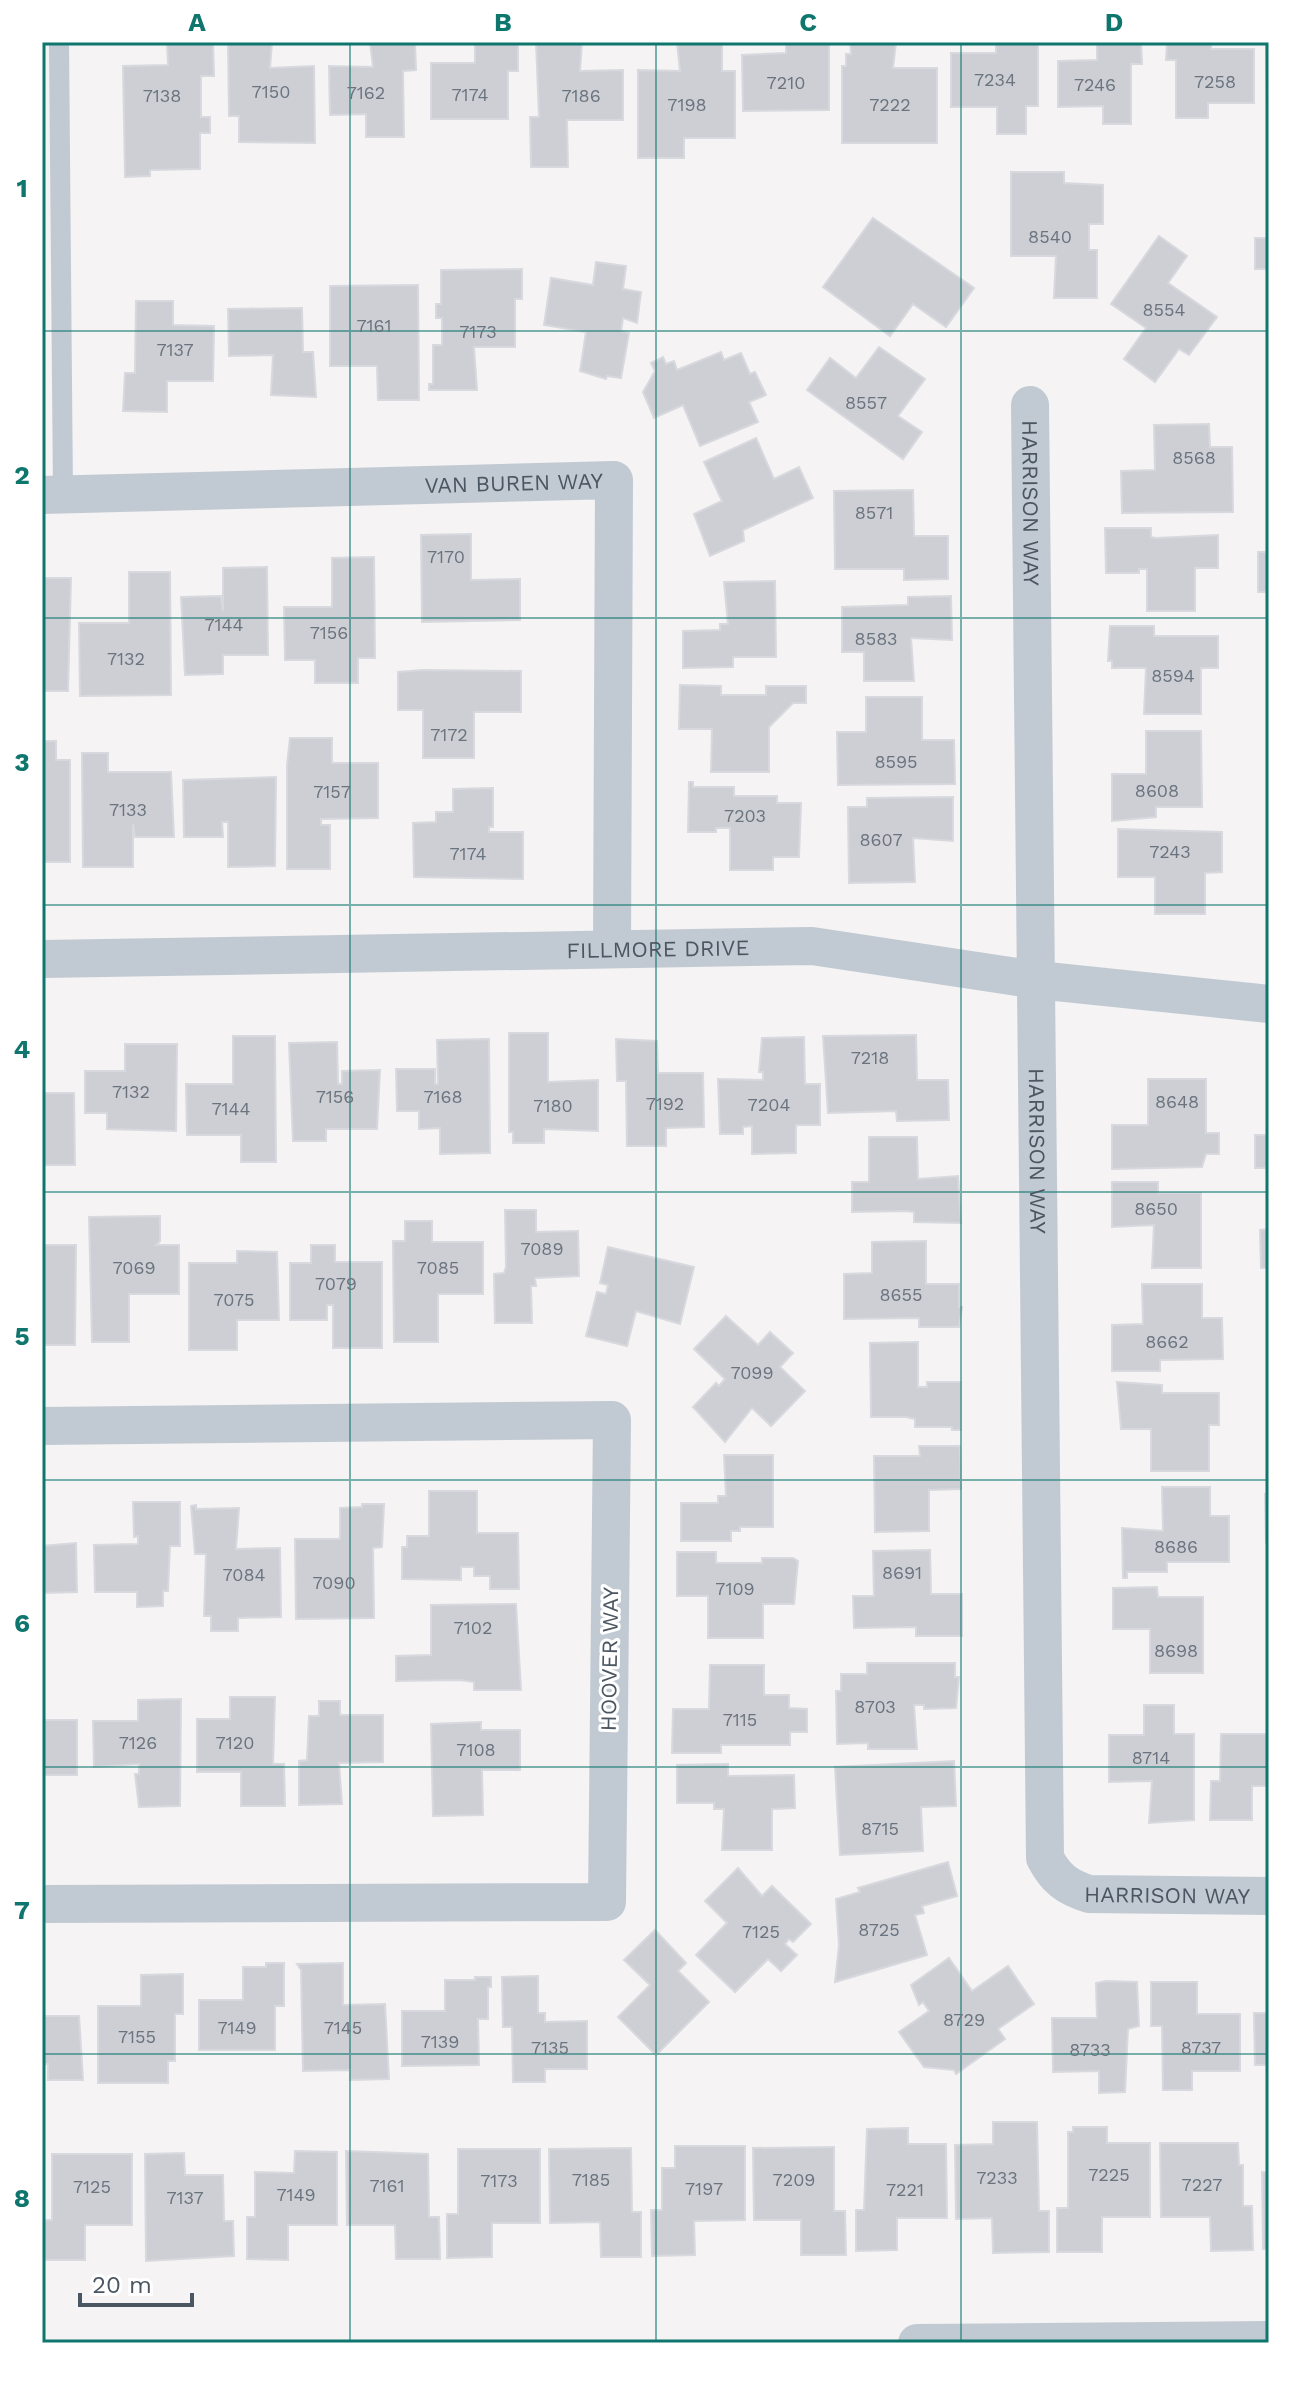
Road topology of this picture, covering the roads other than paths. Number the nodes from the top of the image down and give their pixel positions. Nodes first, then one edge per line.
1 (59, 42) edge
2 (1030, 405) dead end
3 (52, 495) edge
4 (612, 949) junction
5 (42, 959) edge
6 (1037, 980) junction
7 (1269, 1004) edge
8 (42, 1426) edge
9 (1269, 1896) edge
10 (42, 1904) edge
11 (1269, 2340) edge
12 (917, 2343) edge

1 - 3 lane
2 - 6 street, HARRISON WAY
3 - 4 street, VAN BUREN WAY
4 - 5 street, FILLMORE DRIVE
4 - 6 street, FILLMORE DRIVE
6 - 7 street, FILLMORE DRIVE
6 - 9 street, HARRISON WAY
8 - 10 street, HOOVER WAY
11 - 12 street

